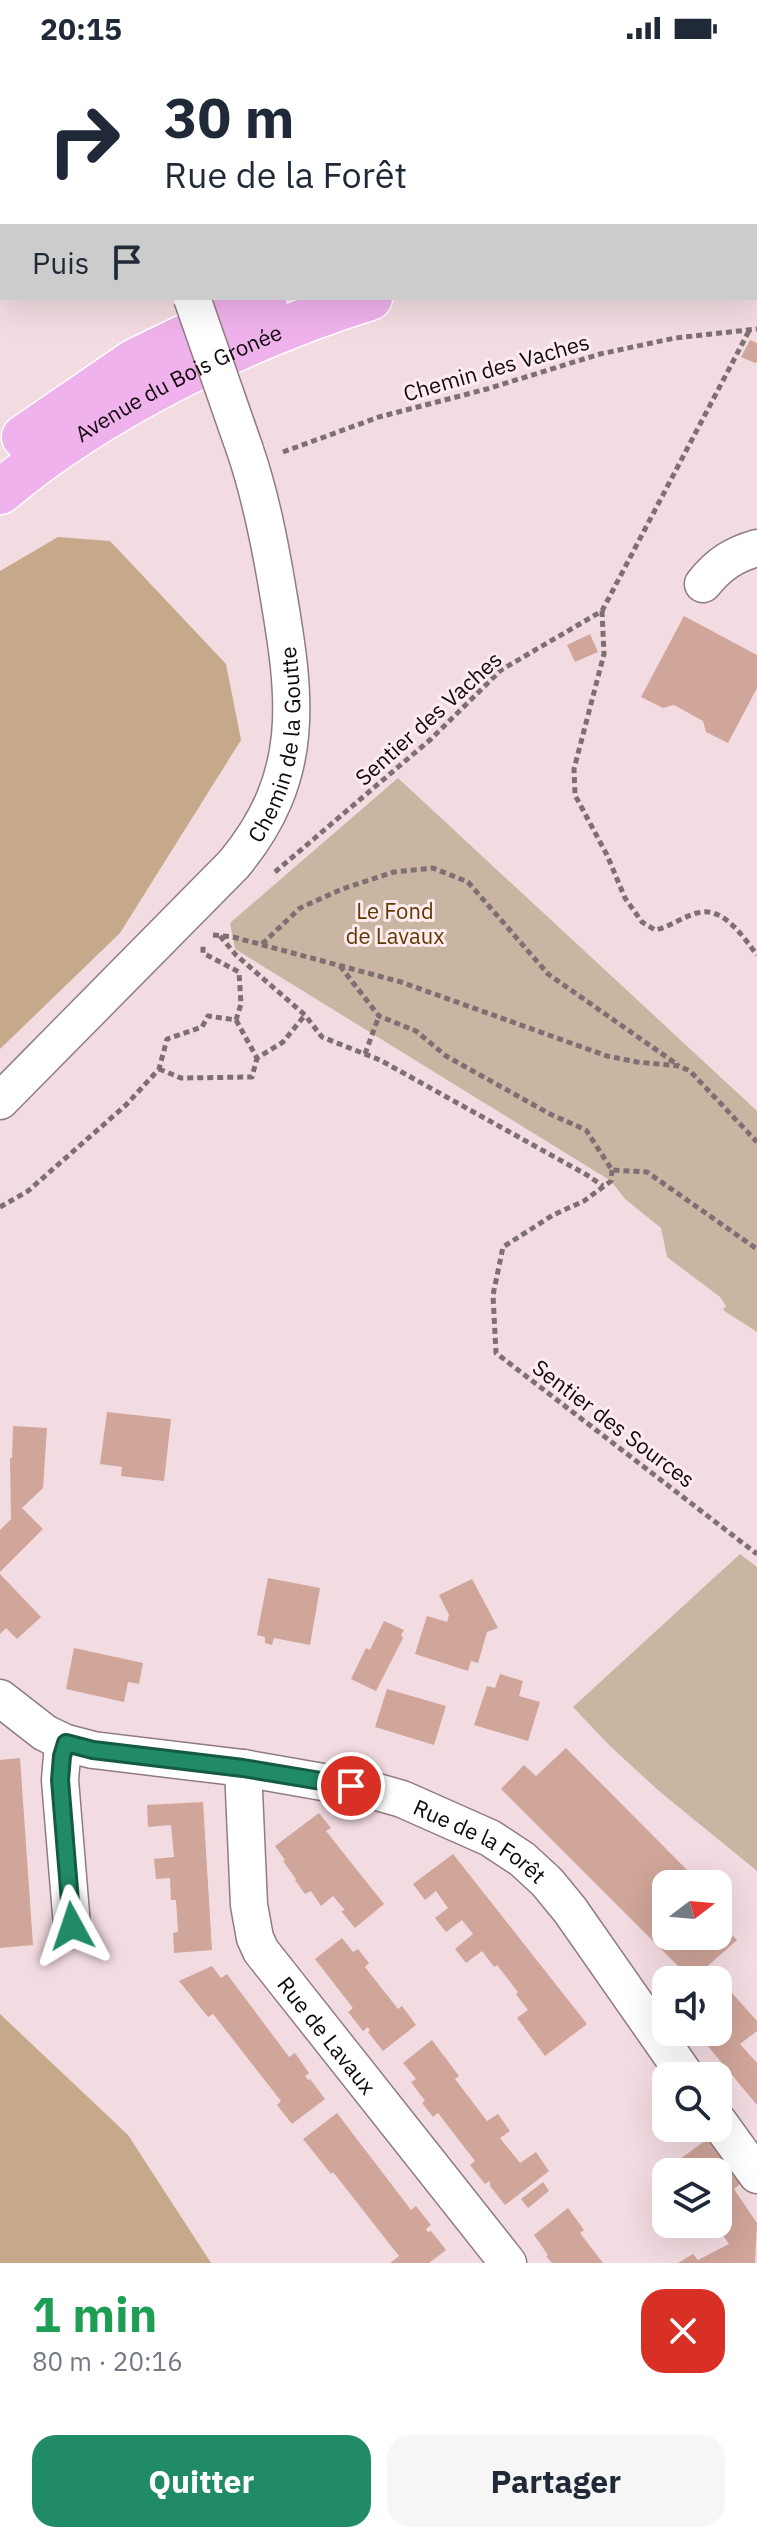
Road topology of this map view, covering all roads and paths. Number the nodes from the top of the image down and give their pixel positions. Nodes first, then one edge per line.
1 (193, 300) edge
2 (261, 300) edge
3 (365, 300) edge
4 (753, 329) edge
5 (0, 455) edge
6 (248, 457) junction
7 (0, 492) edge
8 (757, 548) edge
9 (703, 584) dead end
10 (602, 611) junction
11 (274, 873) dead end
12 (204, 935) dead end
13 (262, 944) junction
14 (757, 955) edge
15 (339, 965) junction
16 (305, 1015) junction
17 (379, 1016) junction
18 (236, 1020) junction
19 (365, 1054) junction
20 (257, 1058) junction
21 (679, 1066) junction
22 (159, 1069) junction
23 (0, 1101) edge
24 (757, 1142) edge
25 (612, 1170) junction
26 (603, 1186) junction
27 (0, 1207) edge
28 (757, 1249) edge
29 (757, 1554) edge
30 (0, 1698) edge
31 (66, 1743) junction
32 (243, 1768) junction
33 (72, 1926) dead end
34 (676, 2062) edge
35 (732, 2140) edge
36 (757, 2175) edge
37 (508, 2263) edge

1 - 6 street, Chemin de la Goutte, bridge
2 - 5 main road, Avenue du Bois Gronée
3 - 7 main road, Avenue du Bois Gronée
4 - 6 path, Chemin des Vaches
4 - 10 path
6 - 23 street, Chemin de la Goutte
8 - 9 street
10 - 11 path, Sentier des Vaches
10 - 14 path
12 - 18 path
13 - 15 path
13 - 16 path
13 - 21 path
15 - 17 path
15 - 21 path
16 - 19 path
16 - 20 path
17 - 19 path
17 - 25 path
18 - 20 path
18 - 22 path
19 - 26 path
20 - 22 path
21 - 24 path
22 - 27 path
25 - 26 path
25 - 28 path
26 - 29 path, Sentier des Sources
30 - 31 street, Rue de la Forêt
31 - 32 street, Rue de la Forêt
31 - 33 street
32 - 34 street, Rue de la Forêt
32 - 37 street, Rue de Lavaux
35 - 36 street

